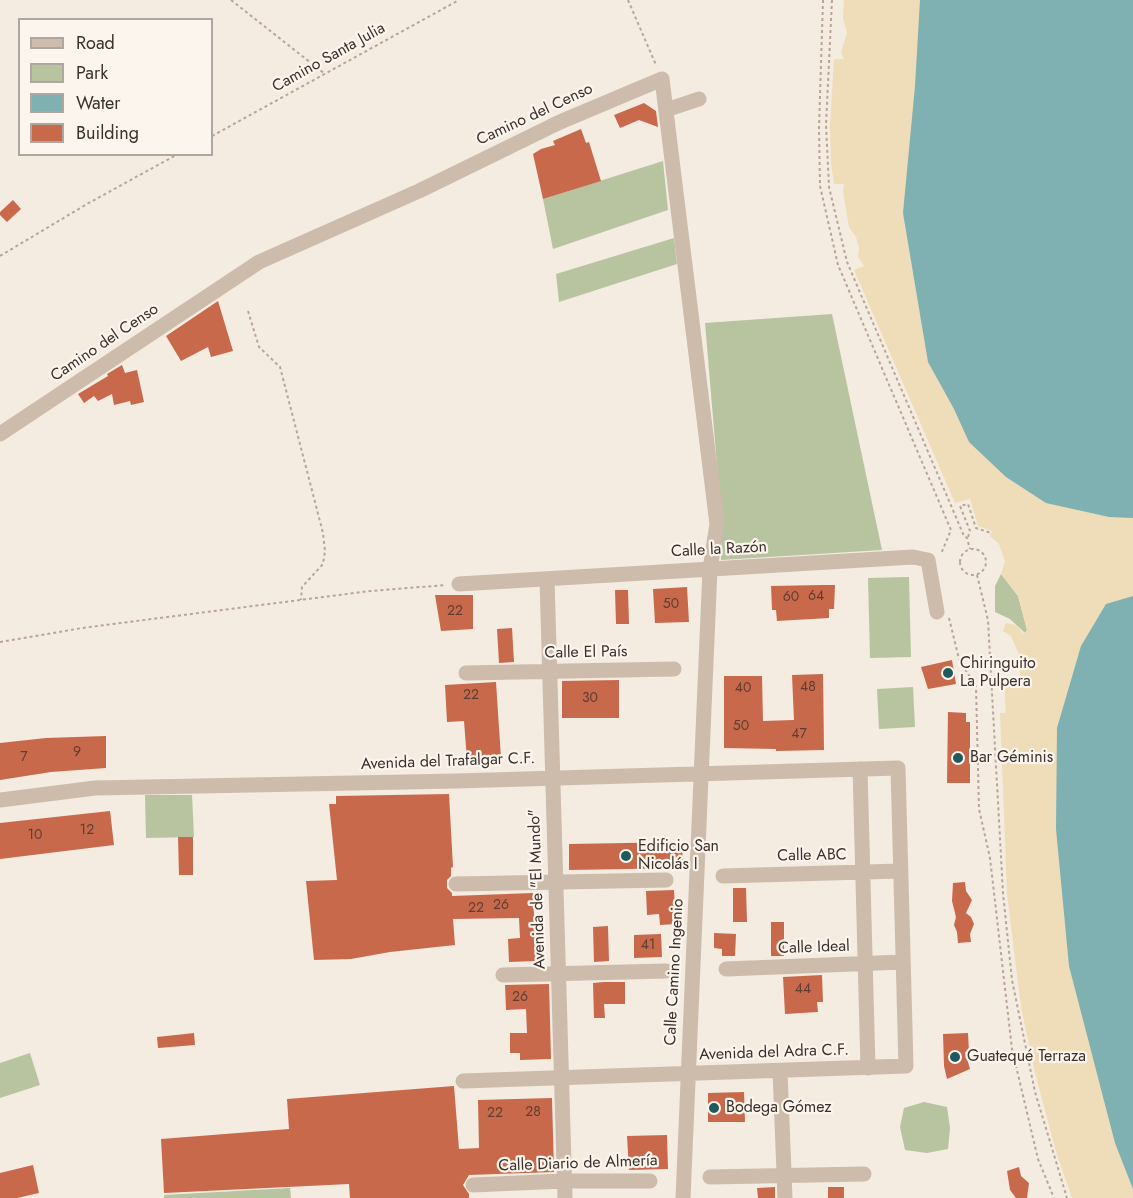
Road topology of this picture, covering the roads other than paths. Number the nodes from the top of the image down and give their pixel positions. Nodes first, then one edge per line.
1 (699, 99) dead end
2 (666, 110) junction
3 (0, 434) edge
4 (710, 568) junction
5 (547, 579) junction
6 (459, 584) road end
7 (937, 612) dead end
8 (674, 669) dead end
9 (549, 672) junction
10 (466, 673) dead end
11 (860, 769) junction
12 (702, 774) junction
13 (552, 777) junction
14 (0, 800) edge
15 (901, 871) junction
16 (863, 873) junction
17 (723, 876) dead end
18 (666, 880) dead end
19 (556, 883) junction
20 (456, 884) dead end
21 (903, 962) junction
22 (865, 964) junction
23 (726, 969) dead end
24 (666, 971) dead end
25 (558, 973) junction
26 (503, 975) dead end
27 (868, 1068) junction
28 (780, 1071) junction
29 (689, 1074) junction
30 (561, 1078) junction
31 (463, 1081) dead end
32 (864, 1174) dead end
33 (784, 1176) junction
34 (710, 1177) dead end
35 (564, 1181) junction
36 (650, 1181) dead end
37 (473, 1185) dead end
38 (565, 1198) edge
39 (683, 1198) edge
40 (785, 1198) edge

1 - 2 street
2 - 3 street, Camino del Censo
2 - 4 street
4 - 5 street, Calle la Razón
4 - 7 street, Calle la Razón
4 - 12 street, Calle Camino Ingenio
5 - 6 street, Calle la Razón
5 - 9 street, Avenida de "El Mundo"
8 - 9 street, Calle El País
9 - 10 street, Calle El País
9 - 13 street, Avenida de "El Mundo"
11 - 12 street, Avenida del Trafalgar C.F.
11 - 15 street, Avenida del Trafalgar C.F.
11 - 16 street
12 - 13 street, Avenida del Trafalgar C.F.
12 - 29 street, Calle Camino Ingenio
13 - 14 street, Avenida del Trafalgar C.F.
13 - 19 street, Avenida de "El Mundo"
15 - 16 street, Calle ABC
15 - 21 street
16 - 17 street, Calle ABC
16 - 22 street
18 - 19 street
19 - 20 street
19 - 25 street, Avenida de "El Mundo"
21 - 22 street, Calle Ideal
21 - 27 street, Avenida del Adra C.F.
22 - 23 street, Calle Ideal
22 - 27 street
24 - 25 street
25 - 26 street
25 - 30 street, Avenida de "El Mundo"
27 - 28 street, Avenida del Adra C.F.
28 - 29 street, Avenida del Adra C.F.
28 - 33 street
29 - 30 street, Avenida del Adra C.F.
29 - 39 street, Calle Camino Ingenio
30 - 31 street, Avenida del Adra C.F.
30 - 35 street, Avenida de "El Mundo"
32 - 33 street
33 - 34 street
33 - 40 street
35 - 36 street, Calle Diario de Almería
35 - 37 street, Calle Diario de Almería
35 - 38 street, Avenida de "El Mundo"

